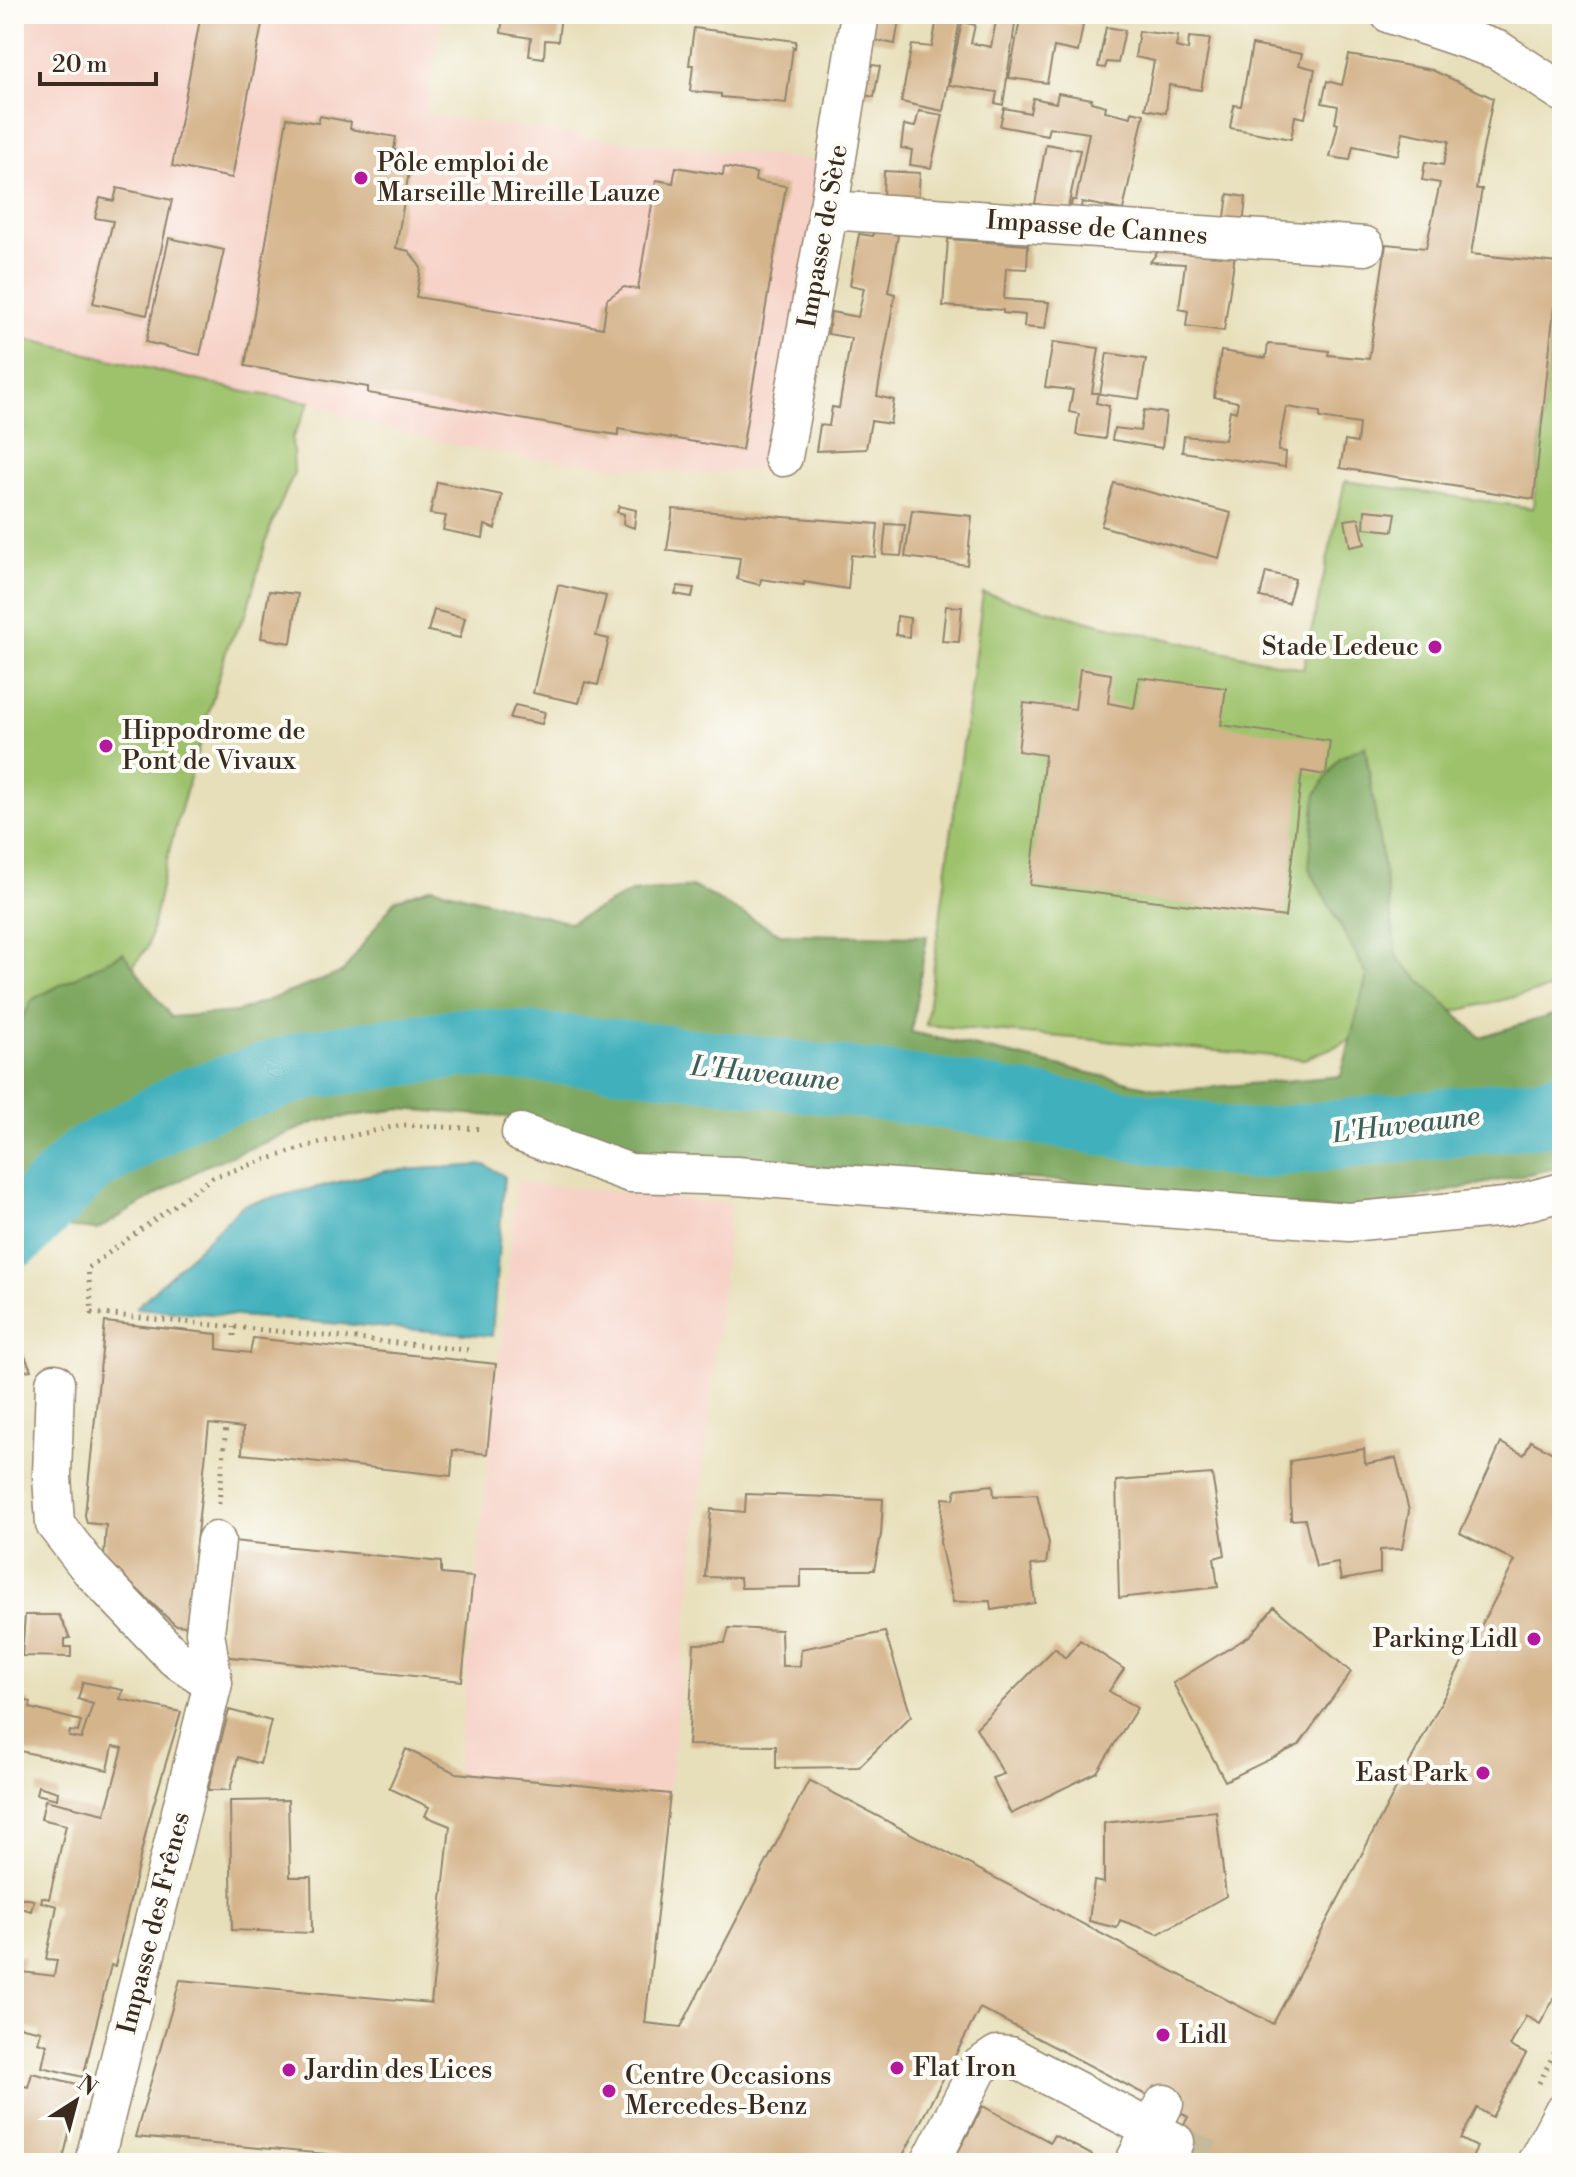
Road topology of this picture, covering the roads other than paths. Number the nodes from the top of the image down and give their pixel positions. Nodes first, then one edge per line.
1 (860, 14) edge
2 (1390, 14) edge
3 (1562, 92) edge
4 (828, 210) junction
5 (1365, 246) dead end
6 (783, 457) dead end
7 (521, 1133) road end
8 (1562, 1192) edge
9 (55, 1383) dead end
10 (216, 1541) road end
11 (213, 1683) junction
12 (1562, 2114) edge
13 (94, 2163) edge
14 (930, 2163) edge
15 (1134, 2163) edge
16 (1536, 2163) edge

1 - 4 street, Impasse de Sète
2 - 3 street
4 - 5 street, Impasse de Cannes
4 - 6 street, Impasse de Sète
7 - 8 street
9 - 11 street
10 - 11 street
11 - 13 street, Impasse des Frênes
12 - 16 street
14 - 15 street

